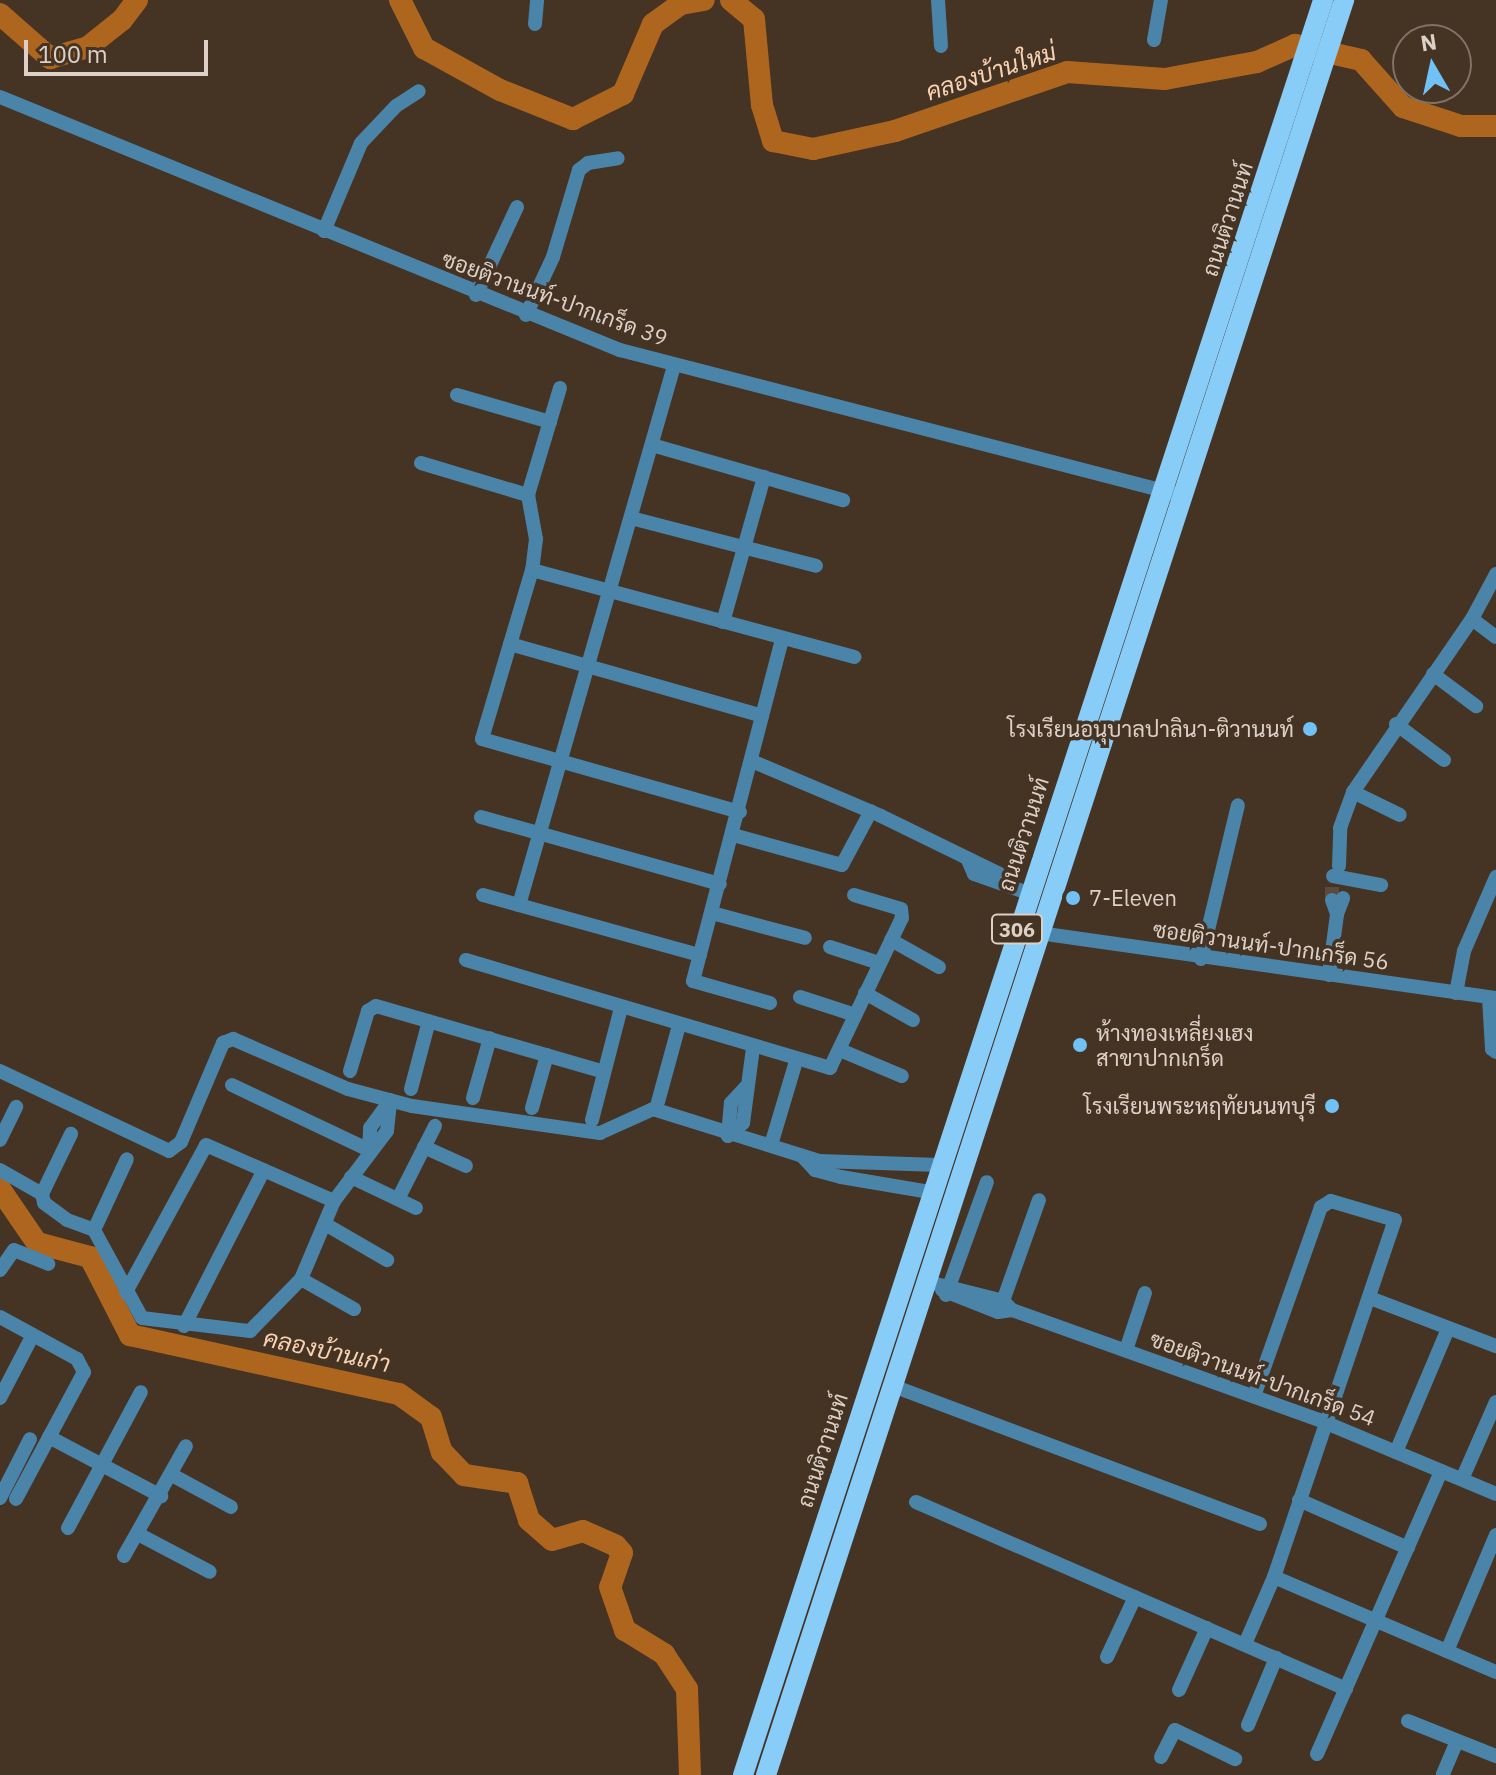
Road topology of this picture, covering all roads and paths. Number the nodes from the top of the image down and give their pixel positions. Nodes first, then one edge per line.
1 (537, 0) edge
2 (938, 0) edge
3 (1161, 0) edge
4 (1344, 0) edge
5 (1325, 14) edge
6 (535, 24) dead end
7 (1154, 40) dead end
8 (941, 46) dead end
9 (1304, 88) junction
10 (419, 91) dead end
11 (0, 97) edge
12 (618, 158) dead end
13 (517, 207) dead end
14 (324, 231) junction
15 (476, 295) junction
16 (526, 315) junction
17 (674, 366) junction
18 (560, 388) dead end
19 (457, 395) dead end
20 (550, 422) junction
21 (652, 445) junction
22 (421, 463) dead end
23 (764, 477) junction
24 (1162, 490) junction
25 (528, 495) junction
26 (1184, 497) junction
27 (843, 500) dead end
28 (631, 518) junction
29 (744, 547) junction
30 (816, 566) dead end
31 (532, 570) junction
32 (1496, 574) edge
33 (611, 592) junction
34 (1472, 619) junction
35 (723, 622) junction
36 (1496, 637) edge
37 (782, 639) junction
38 (510, 644) junction
39 (854, 657) dead end
40 (586, 666) junction
41 (1433, 674) junction
42 (1476, 706) dead end
43 (762, 716) junction
44 (1396, 724) junction
45 (1444, 760) dead end
46 (558, 762) junction
47 (754, 762) junction
48 (1353, 792) junction
49 (1238, 805) dead end
50 (871, 811) junction
51 (740, 812) junction
52 (1400, 815) dead end
53 (481, 817) dead end
54 (539, 833) junction
55 (733, 835) junction
56 (1496, 877) edge
57 (720, 884) junction
58 (1381, 885) dead end
59 (1338, 888) junction
60 (1028, 893) junction
61 (483, 895) dead end
62 (854, 895) dead end
63 (519, 905) junction
64 (712, 913) junction
65 (1039, 933) junction
66 (805, 938) dead end
67 (891, 940) junction
68 (830, 947) dead end
69 (700, 955) junction
70 (1201, 959) junction
71 (466, 960) dead end
72 (879, 963) junction
73 (939, 967) dead end
74 (1329, 975) junction
75 (865, 993) junction
76 (1456, 993) junction
77 (800, 997) dead end
78 (1493, 998) edge
79 (770, 1003) dead end
80 (621, 1008) junction
81 (855, 1015) junction
82 (913, 1020) dead end
83 (429, 1021) junction
84 (679, 1025) junction
85 (490, 1038) junction
86 (753, 1048) junction
87 (840, 1050) junction
88 (1496, 1052) edge
89 (547, 1055) junction
90 (796, 1061) junction
91 (0, 1071) edge
92 (350, 1071) dead end
93 (604, 1072) junction
94 (902, 1076) dead end
95 (232, 1085) dead end
96 (411, 1089) dead end
97 (473, 1098) dead end
98 (390, 1100) junction
99 (658, 1102) dead end
100 (16, 1107) dead end
101 (532, 1108) dead end
102 (592, 1120) dead end
103 (435, 1126) dead end
104 (71, 1134) dead end
105 (728, 1136) junction
106 (0, 1140) edge
107 (771, 1145) junction
108 (424, 1147) junction
109 (369, 1150) junction
110 (800, 1154) junction
111 (127, 1159) dead end
112 (939, 1165) junction
113 (466, 1166) dead end
114 (0, 1170) edge
115 (264, 1170) junction
116 (351, 1177) junction
117 (987, 1182) dead end
118 (930, 1192) junction
119 (42, 1194) junction
120 (398, 1199) junction
121 (1039, 1200) dead end
122 (334, 1201) junction
123 (416, 1208) dead end
124 (325, 1224) junction
125 (94, 1230) junction
126 (387, 1260) dead end
127 (48, 1264) dead end
128 (0, 1270) edge
129 (301, 1279) junction
130 (941, 1287) junction
131 (126, 1292) junction
132 (1145, 1293) dead end
133 (1370, 1298) junction
134 (1008, 1306) junction
135 (354, 1309) dead end
136 (0, 1317) edge
137 (184, 1326) junction
138 (1448, 1329) junction
139 (33, 1335) junction
140 (1496, 1346) edge
141 (1126, 1350) junction
142 (893, 1386) junction
143 (141, 1392) dead end
144 (1254, 1396) junction
145 (0, 1398) edge
146 (1496, 1402) edge
147 (1324, 1422) junction
148 (49, 1437) junction
149 (30, 1439) dead end
150 (850, 1442) junction
151 (186, 1446) dead end
152 (872, 1450) junction
153 (1396, 1452) junction
154 (102, 1465) junction
155 (1441, 1471) junction
156 (172, 1475) junction
157 (1463, 1477) junction
158 (1496, 1494) edge
159 (161, 1496) junction
160 (0, 1498) edge
161 (16, 1499) dead end
162 (1299, 1500) junction
163 (916, 1502) dead end
164 (231, 1507) dead end
165 (1260, 1524) dead end
166 (68, 1528) dead end
167 (138, 1534) junction
168 (1496, 1535) edge
169 (1408, 1548) junction
170 (124, 1556) dead end
171 (210, 1572) dead end
172 (1274, 1577) junction
173 (1135, 1597) junction
174 (1376, 1621) junction
175 (1207, 1628) junction
176 (1245, 1644) junction
177 (1447, 1651) junction
178 (1107, 1657) dead end
179 (1276, 1658) junction
180 (1496, 1672) edge
181 (1346, 1689) junction
182 (1179, 1690) dead end
183 (1408, 1721) dead end
184 (1248, 1725) dead end
185 (1457, 1741) junction
186 (1317, 1754) dead end
187 (1496, 1756) edge
188 (1161, 1757) dead end
189 (1235, 1759) dead end
190 (1443, 1774) edge
191 (743, 1775) edge
192 (766, 1775) edge

1 - 6 street
2 - 8 street
3 - 7 street
4 - 5 main road, ถนนติวานนท์ / 306
5 - 9 main road, ถนนติวานนท์ / 306
9 - 24 main road, ถนนติวานนท์ / 306
9 - 26 main road, ถนนติวานนท์ / 306
10 - 14 street
11 - 14 street, ซอยติวานนท์-ปากเกร็ด 39
12 - 16 street
13 - 15 street
14 - 15 street, ซอยติวานนท์-ปากเกร็ด 39
15 - 16 street, ซอยติวานนท์-ปากเกร็ด 39
16 - 17 street, ซอยติวานนท์-ปากเกร็ด 39
17 - 21 street
17 - 24 street, ซอยติวานนท์-ปากเกร็ด 39
18 - 20 street
19 - 20 street
20 - 25 street
21 - 23 street
21 - 28 street
22 - 25 street
23 - 27 street
23 - 29 street
24 - 26 street, ซอยติวานนท์-ปากเกร็ด 39
24 - 60 main road, ถนนติวานนท์ / 306
25 - 31 street
26 - 65 main road, ถนนติวานนท์ / 306
28 - 29 street
28 - 33 street
29 - 30 street
29 - 35 street
31 - 33 street
31 - 38 street
32 - 34 street
33 - 35 street
33 - 40 street
34 - 36 street
34 - 41 street
35 - 37 street
37 - 39 street
37 - 43 street
38 - 40 street
38 - 46 street
40 - 43 street
40 - 46 street
41 - 42 street
41 - 44 street
43 - 47 street
44 - 45 street
44 - 48 street
46 - 51 street
46 - 54 street
47 - 50 street
47 - 51 street
48 - 52 street
48 - 59 street
49 - 70 street
50 - 55 street
50 - 60 street
51 - 55 street
53 - 54 street
54 - 57 street
54 - 63 street
55 - 57 street
56 - 76 street
57 - 64 street
58 - 59 street
59 - 74 street
60 - 112 main road, ถนนติวานนท์ / 306
61 - 63 street
62 - 67 street
63 - 69 street
64 - 66 street
64 - 69 street
65 - 70 street, ซอยติวานนท์-ปากเกร็ด 56
65 - 130 main road, ถนนติวานนท์ / 306
67 - 72 street
67 - 73 street
68 - 72 street
69 - 79 street
70 - 74 street, ซอยติวานนท์-ปากเกร็ด 56
71 - 80 street
72 - 75 street
74 - 76 street, ซอยติวานนท์-ปากเกร็ด 56
75 - 81 street
75 - 82 street
76 - 78 street, ซอยติวานนท์-ปากเกร็ด 56
77 - 81 street
78 - 88 street
80 - 84 street
80 - 93 street
81 - 87 street
83 - 85 street
83 - 92 street
83 - 96 street
84 - 86 street
84 - 99 street
85 - 89 street
85 - 97 street
86 - 90 street
86 - 105 street
87 - 90 street
87 - 94 street
89 - 93 street
89 - 101 street
90 - 107 street
91 - 98 street
93 - 102 street
95 - 109 street
98 - 105 street
98 - 109 street
100 - 106 street
103 - 108 street
104 - 119 street
105 - 107 street
107 - 110 street
108 - 113 street
108 - 120 street
109 - 116 street
110 - 112 street
110 - 118 street
111 - 125 street
112 - 118 main road, ถนนติวานนท์ / 306
114 - 119 street
115 - 122 street
115 - 131 street
115 - 137 street
116 - 120 street
116 - 122 street
117 - 130 street
118 - 150 main road, ถนนติวานนท์ / 306
119 - 125 street
120 - 123 street
121 - 134 street
122 - 124 street
124 - 126 street
124 - 129 street
125 - 131 street
127 - 128 street
129 - 135 street
129 - 137 street
130 - 134 street, ซอยติวานนท์-ปากเกร็ด 54
130 - 142 main road, ถนนติวานนท์ / 306
131 - 137 street
132 - 141 street
133 - 138 street
133 - 144 street
133 - 147 street
134 - 141 street, ซอยติวานนท์-ปากเกร็ด 54
136 - 139 street
138 - 140 street
138 - 153 street
139 - 145 street
139 - 148 street
141 - 144 street, ซอยติวานนท์-ปากเกร็ด 54
142 - 152 main road, ถนนติวานนท์ / 306
142 - 165 street
143 - 154 street
144 - 147 street, ซอยติวานนท์-ปากเกร็ด 54
146 - 157 street
147 - 153 street, ซอยติวานนท์-ปากเกร็ด 54
147 - 162 street
148 - 154 street
148 - 161 street
149 - 160 street
150 - 152 main road
150 - 191 main road, ถนนติวานนท์ / 306
151 - 156 street
152 - 192 main road, ถนนติวานนท์ / 306
153 - 155 street, ซอยติวานนท์-ปากเกร็ด 54
154 - 159 street
154 - 166 street
155 - 157 street, ซอยติวานนท์-ปากเกร็ด 54
155 - 169 street
156 - 159 street
156 - 164 street
157 - 158 street, ซอยติวานนท์-ปากเกร็ด 54
159 - 167 street
162 - 169 street
162 - 172 street
163 - 173 street
167 - 170 street
167 - 171 street
168 - 177 street
169 - 174 street
172 - 174 street
172 - 176 street
173 - 175 street
173 - 178 street
174 - 177 street
174 - 181 street
175 - 176 street
175 - 182 street
176 - 179 street
177 - 180 street
179 - 181 street
179 - 184 street
181 - 186 street
183 - 185 street
185 - 187 street
185 - 190 street
188 - 189 street

